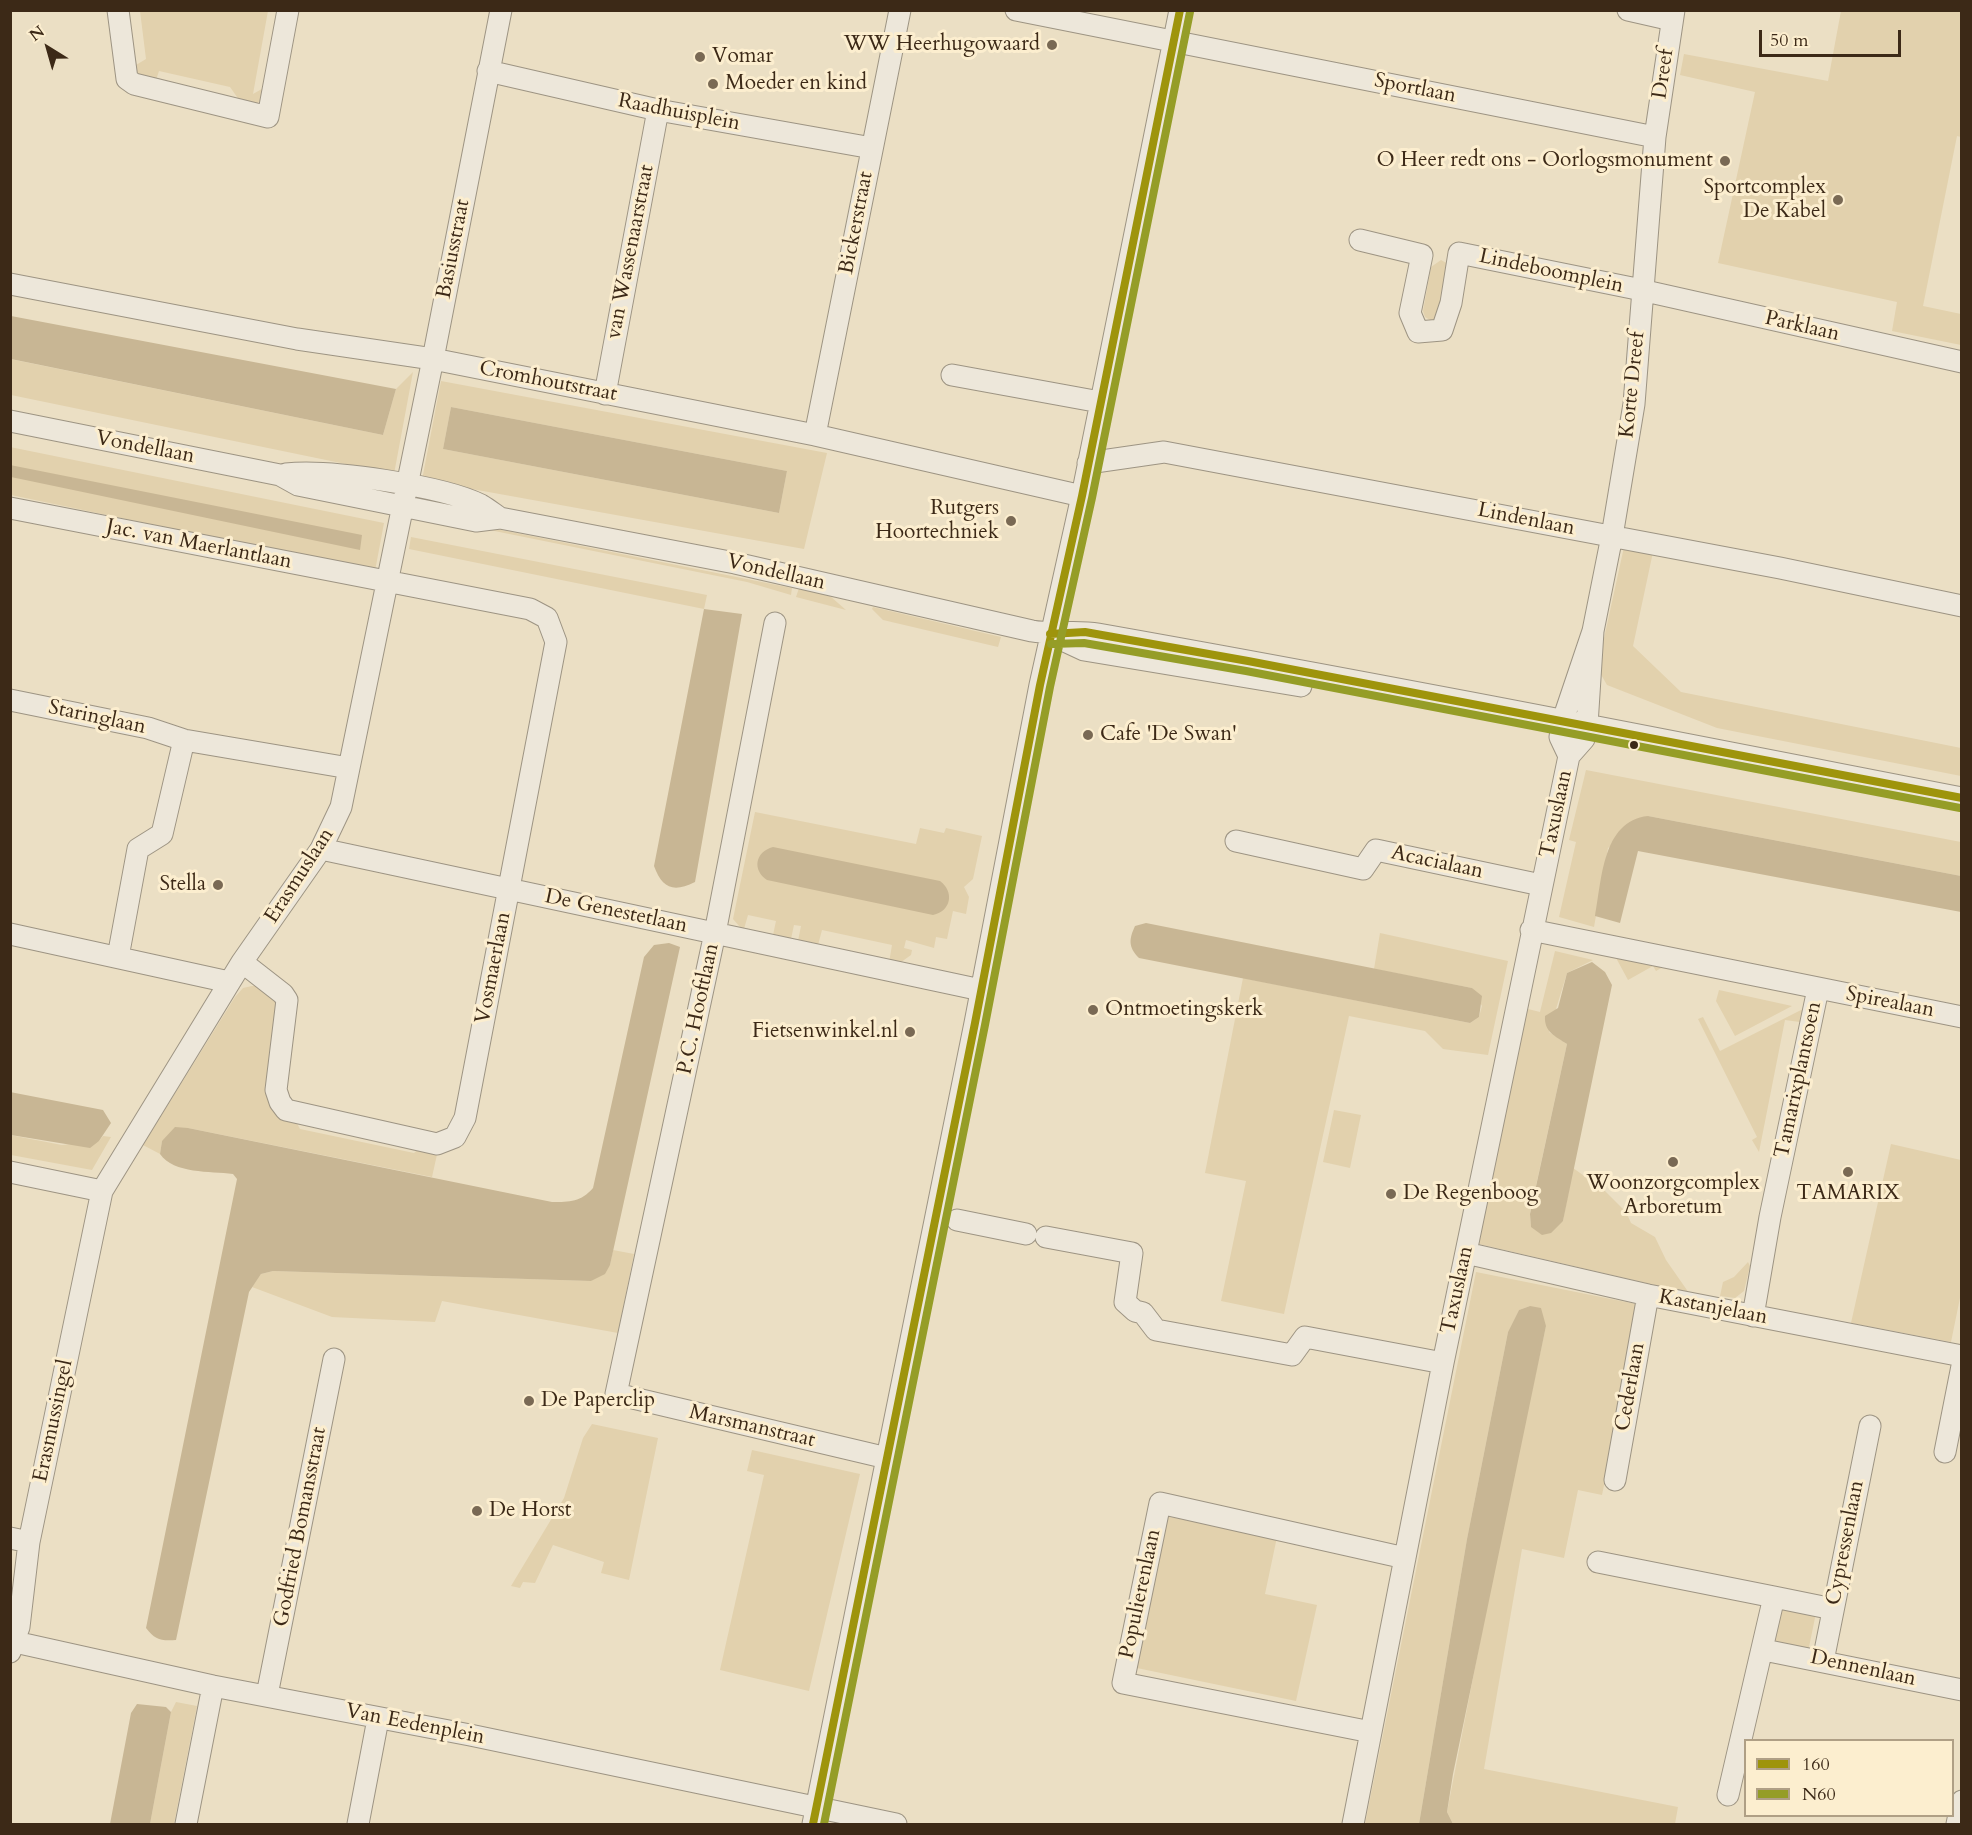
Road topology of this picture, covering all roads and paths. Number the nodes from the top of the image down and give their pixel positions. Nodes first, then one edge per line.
1 (117, 10) edge
2 (288, 10) edge
3 (501, 10) edge
4 (900, 10) edge
5 (1016, 10) edge
6 (1180, 10) edge
7 (1628, 10) edge
8 (1673, 16) edge
9 (1174, 40) junction
10 (488, 71) junction
11 (658, 110) junction
12 (1655, 137) junction
13 (872, 148) junction
14 (1360, 240) dead end
15 (1459, 253) junction
16 (1422, 255) junction
17 (10, 284) edge
18 (1642, 291) junction
19 (434, 359) junction
20 (1962, 362) edge
21 (952, 375) dead end
22 (605, 394) junction
23 (1100, 402) junction
24 (10, 421) edge
25 (815, 435) junction
26 (1089, 463) junction
27 (1082, 496) junction
28 (405, 497) junction
29 (10, 508) edge
30 (1612, 536) junction
31 (387, 580) junction
32 (1962, 606) edge
33 (775, 623) dead end
34 (1593, 631) junction
35 (1050, 634) junction
36 (10, 700) edge
37 (1562, 726) junction
38 (1586, 730) junction
39 (184, 740) junction
40 (1569, 756) junction
41 (349, 768) junction
42 (1962, 798) edge
43 (1962, 810) edge
44 (1236, 841) dead end
45 (321, 849) junction
46 (1541, 885) junction
47 (509, 889) junction
48 (1531, 930) junction
49 (715, 933) junction
50 (10, 934) edge
51 (118, 957) junction
52 (242, 962) junction
53 (229, 981) junction
54 (1818, 989) junction
55 (981, 990) junction
56 (1962, 1017) edge
57 (10, 1172) edge
58 (102, 1191) junction
59 (957, 1220) dead end
60 (1466, 1253) junction
61 (1648, 1295) junction
62 (1753, 1316) junction
63 (1962, 1356) edge
64 (334, 1359) dead end
65 (1443, 1363) junction
66 (1962, 1366) edge
67 (616, 1394) joint
68 (1870, 1426) dead end
69 (1945, 1452) dead end
70 (887, 1458) junction
71 (1615, 1480) dead end
72 (20, 1540) edge
73 (1405, 1558) junction
74 (1598, 1562) dead end
75 (1774, 1597) junction
76 (1833, 1609) junction
77 (13, 1647) edge
78 (1764, 1650) junction
79 (1823, 1661) junction
80 (213, 1686) junction
81 (1962, 1690) edge
82 (267, 1695) junction
83 (378, 1719) junction
84 (1371, 1732) junction
85 (1728, 1795) dead end
86 (1962, 1802) edge
87 (814, 1817) edge
88 (186, 1824) edge
89 (358, 1824) edge
90 (896, 1824) edge
91 (1353, 1824) edge
92 (1957, 1824) edge

1 - 2 street
3 - 10 street, Basiusstraat
4 - 13 street, Bickerstraat
5 - 9 street, Sportlaan
6 - 9 street
7 - 8 street
8 - 12 street, Dreef
9 - 12 street, Sportlaan
9 - 23 street
10 - 11 street, Raadhuisplein
10 - 19 street, Basiusstraat
11 - 13 street, Raadhuisplein
11 - 22 street, van Wassenaarstraat
12 - 18 street, Korte Dreef
13 - 25 street, Bickerstraat
14 - 16 street, Lindeboomplein
15 - 16 street, Lindeboomplein
15 - 16 street, Lindeboomplein
15 - 18 street, Lindeboomplein
17 - 19 street, Cromhoutstraat
18 - 20 street, Parklaan
18 - 30 street, Korte Dreef
19 - 22 street, Cromhoutstraat
19 - 28 street, Basiusstraat
21 - 23 street
22 - 25 street, Cromhoutstraat
23 - 26 street
24 - 28 street, Vondellaan
25 - 27 street, Cromhoutstraat
26 - 27 street
26 - 30 street, Lindenlaan
27 - 35 street
28 - 31 street, Erasmuslaan
28 - 35 street, Vondellaan
29 - 31 street, Jac. van Maerlantlaan
30 - 32 street, Lindenlaan
30 - 34 street, Korte Dreef
31 - 41 street, Erasmuslaan
31 - 47 street, Vosmaerlaan
33 - 49 street, P.C. Hooftlaan
34 - 37 street, Korte Dreef
34 - 38 street, Korte Dreef
35 - 37 street, Vondellaan
35 - 55 street
36 - 39 street, Staringlaan
37 - 38 street, Vondellaan
37 - 40 street, Taxuslaan
38 - 40 street, Taxuslaan
38 - 42 street
38 - 43 street
39 - 41 street, Staringlaan
39 - 51 street
40 - 46 street, Taxuslaan
41 - 45 street, Erasmuslaan
44 - 46 street, Acacialaan
45 - 47 street, De Genestetlaan
45 - 52 street, Erasmuslaan
46 - 48 street, Taxuslaan
47 - 49 street, De Genestetlaan
47 - 52 street, Vosmaerlaan
48 - 54 street, Tamarixplantsoen
48 - 60 street, Taxuslaan
49 - 55 street, De Genestetlaan
49 - 67 street, P.C. Hooftlaan
50 - 51 street
51 - 53 street
52 - 53 street, Erasmuslaan
53 - 58 street, Erasmuslaan
54 - 56 street, Spirealaan
54 - 62 street, Tamarixplantsoen
55 - 70 street
57 - 58 street
58 - 72 street, Erasmussingel
59 - 65 street
60 - 61 street, Kastanjelaan
60 - 65 street, Taxuslaan
61 - 62 street, Kastanjelaan
61 - 71 street, Cederlaan
62 - 63 street, Kastanjelaan
64 - 82 street, Godfried Bomansstraat
65 - 73 street, Taxuslaan
66 - 69 street
67 - 70 street, Marsmanstraat
68 - 76 street, Cypressenlaan
70 - 87 street
72 - 77 street, Erasmussingel
73 - 84 street, Taxuslaan
73 - 84 street, Populierenlaan
74 - 75 street
75 - 76 street
75 - 78 street
76 - 79 street, Cypressenlaan
77 - 80 street, Van Eedenplein
78 - 79 street, Dennenlaan
78 - 85 street
79 - 81 street, Dennenlaan
80 - 82 street, Van Eedenplein
80 - 88 street
82 - 83 street, Van Eedenplein
83 - 87 street, Van Eedenplein
83 - 89 street
84 - 91 street, Taxuslaan
86 - 92 street
87 - 90 street, Van Eedenplein

